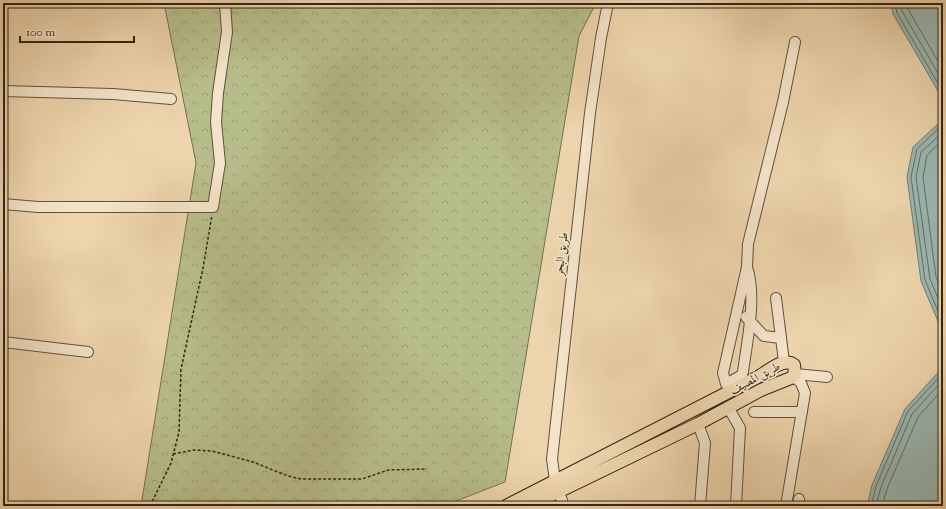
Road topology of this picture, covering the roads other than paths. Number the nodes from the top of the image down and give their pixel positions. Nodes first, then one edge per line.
1 (225, 3) edge
2 (608, 3) edge
3 (795, 42) dead end
4 (3, 91) edge
5 (171, 99) dead end
6 (3, 204) edge
7 (747, 268) junction
8 (776, 298) dead end
9 (738, 312) junction
10 (750, 319) junction
11 (781, 338) junction
12 (3, 342) edge
13 (88, 352) dead end
14 (784, 362) junction
15 (794, 375) junction
16 (827, 377) dead end
17 (743, 384) junction
18 (758, 384) junction
19 (748, 396) junction
20 (728, 407) junction
21 (754, 412) dead end
22 (802, 412) junction
23 (698, 424) junction
24 (556, 486) junction
25 (793, 504) edge
26 (506, 506) edge
27 (529, 506) edge
28 (564, 506) edge
29 (700, 506) edge
30 (736, 506) edge

1 - 6 street
2 - 24 street, طريق البحر
3 - 7 street
4 - 5 street
7 - 9 street
7 - 10 street
8 - 11 street
9 - 10 street
9 - 10 street
10 - 11 street
11 - 14 street
12 - 13 street
14 - 15 main road, طريق المصيف
14 - 18 main road, طريق المصيف
15 - 16 street
15 - 18 main road, طريق المصيف
15 - 22 street
17 - 18 main road, طريق المصيف
17 - 19 main road
17 - 24 main road, طريق المصيف
18 - 19 main road, طريق المصيف
19 - 20 main road, طريق المصيف
20 - 23 main road, طريق المصيف
20 - 30 street
21 - 22 street
22 - 25 street
23 - 24 main road, طريق المصيف
23 - 29 street
24 - 26 main road, طريق المصيف
24 - 27 main road, طريق المصيف
24 - 28 street, طريق البحر

